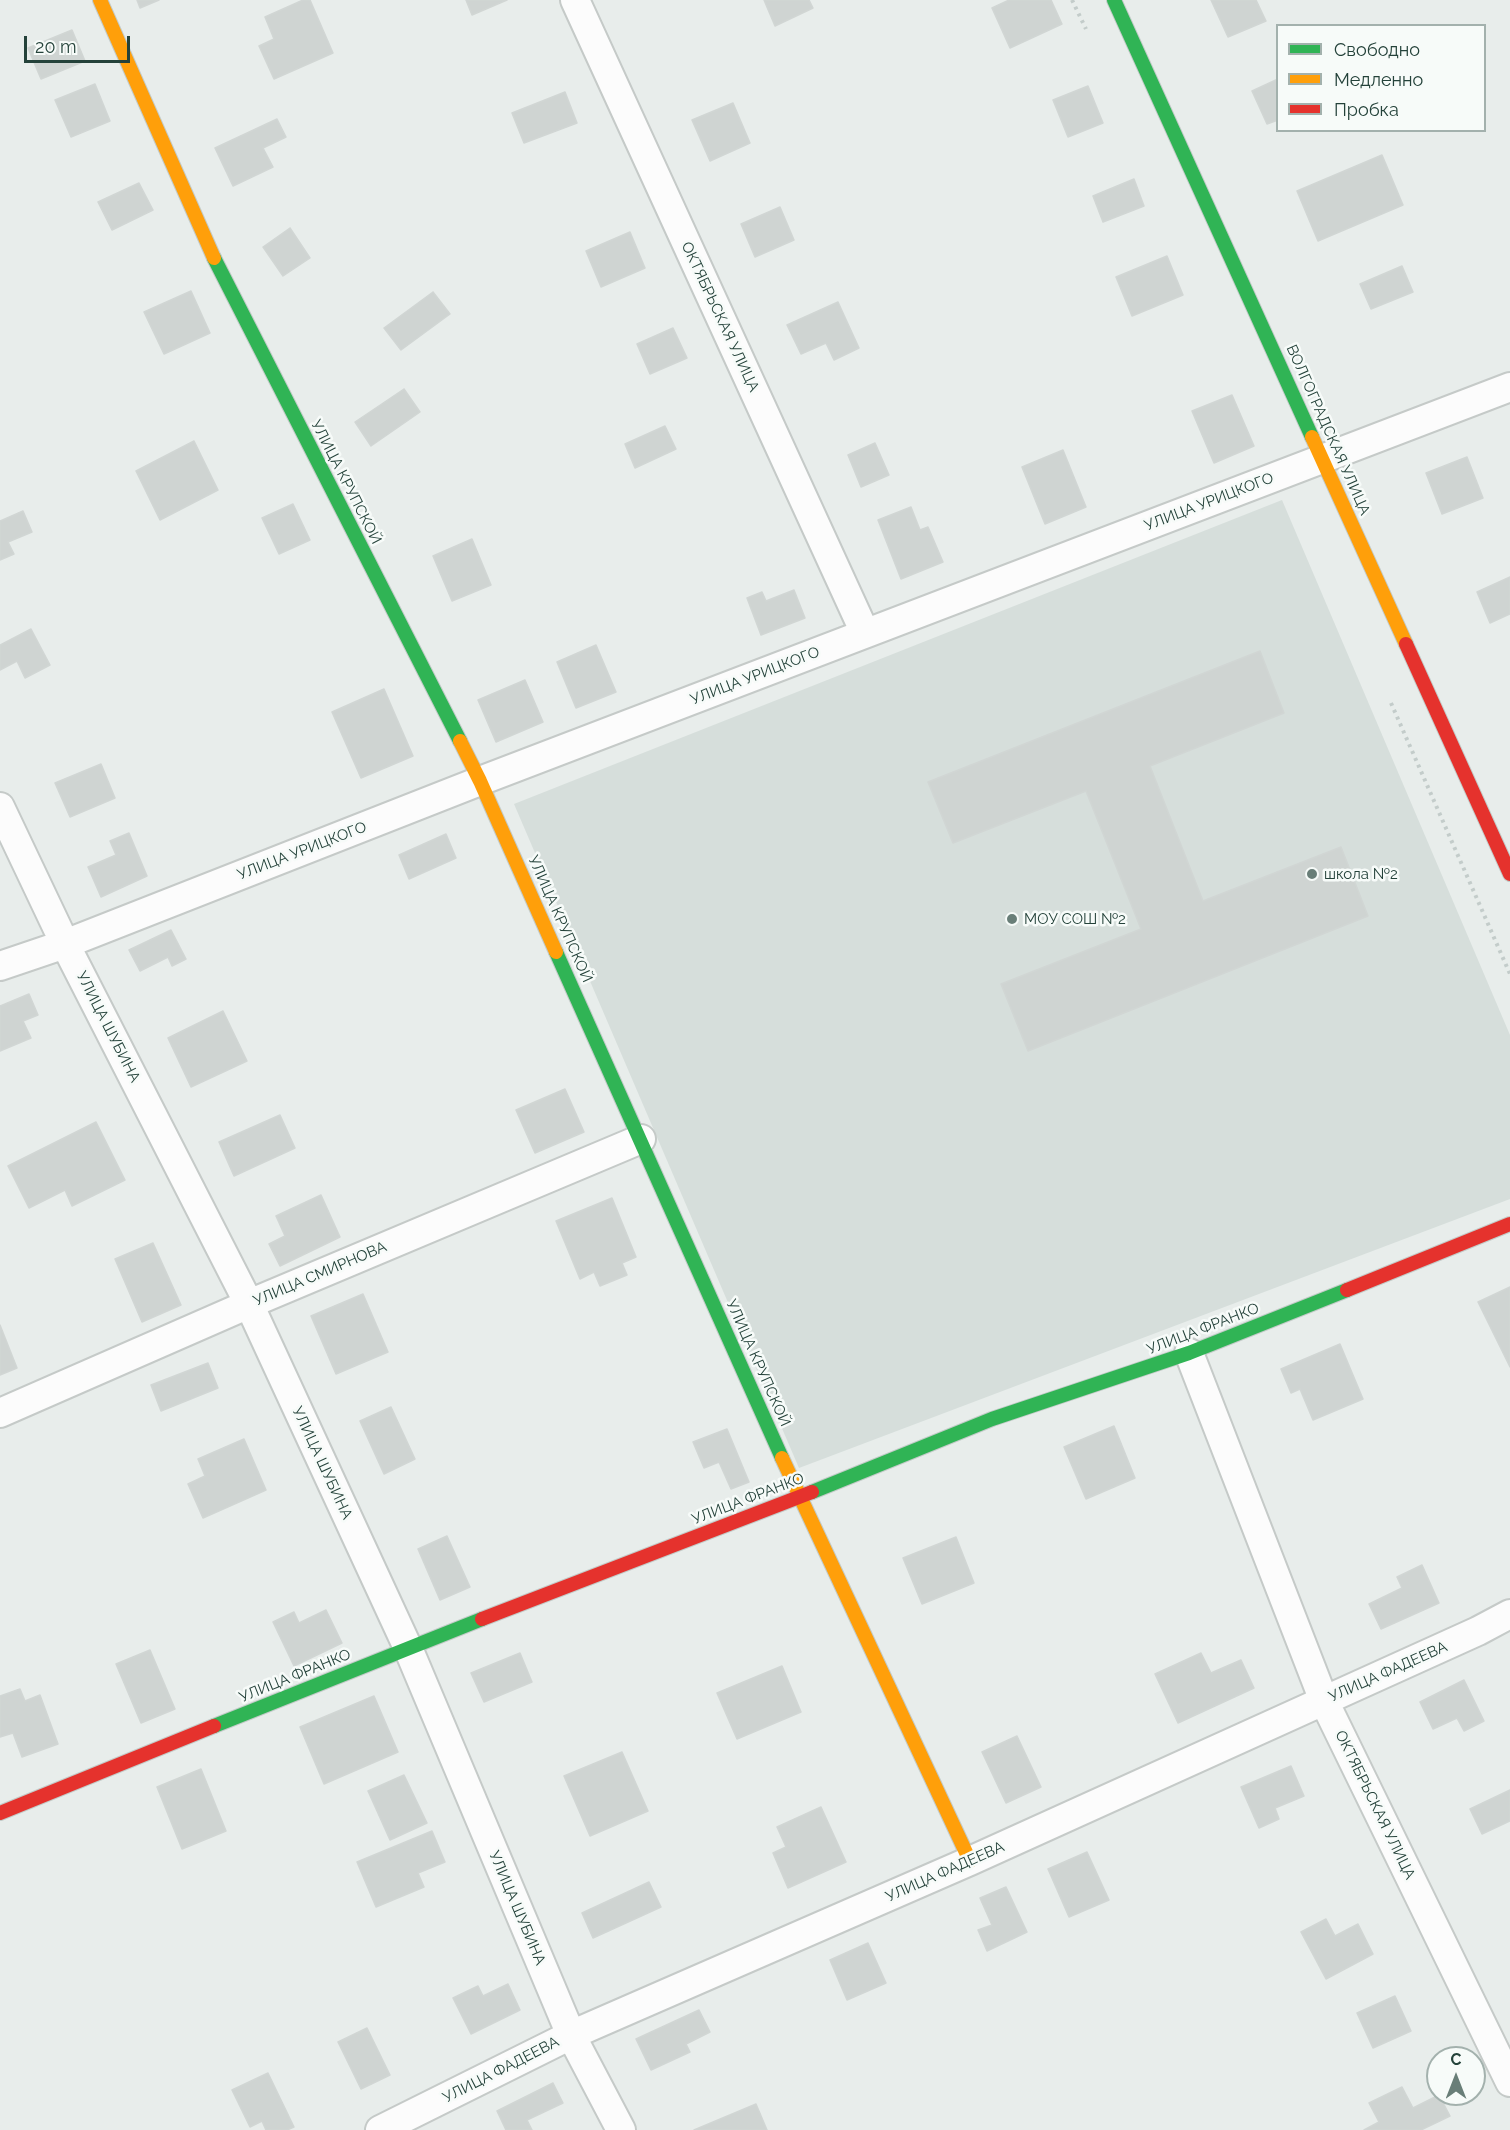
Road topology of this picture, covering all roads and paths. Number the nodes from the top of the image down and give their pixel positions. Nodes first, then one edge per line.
1 (100, 0) edge
2 (575, 0) edge
3 (1114, 0) edge
4 (1510, 387) edge
5 (1323, 459) junction
6 (865, 633) junction
7 (480, 781) junction
8 (0, 807) edge
9 (1510, 874) edge
10 (65, 944) junction
11 (0, 966) edge
12 (641, 1139) junction
13 (1510, 1224) edge
14 (249, 1304) junction
15 (1189, 1353) junction
16 (0, 1413) edge
17 (799, 1497) junction
18 (1510, 1614) edge
19 (408, 1648) junction
20 (1324, 1701) junction
21 (0, 1813) edge
22 (970, 1861) junction
23 (571, 2035) junction
24 (1510, 2082) edge
25 (380, 2130) edge
26 (621, 2130) edge

1 - 7 street, УЛИЦА КРУПСКОЙ
2 - 6 street, ОКТЯБРЬСКАЯ УЛИЦА
3 - 5 street, ВОЛГОГРАДСКАЯ УЛИЦА
4 - 5 street, УЛИЦА УРИЦКОГО
5 - 6 street, УЛИЦА УРИЦКОГО
5 - 9 street, ВОЛГОГРАДСКАЯ УЛИЦА
6 - 7 street, УЛИЦА УРИЦКОГО
7 - 10 street, УЛИЦА УРИЦКОГО
7 - 12 street, УЛИЦА КРУПСКОЙ
8 - 10 street, УЛИЦА ШУБИНА
10 - 11 street, УЛИЦА УРИЦКОГО
10 - 14 street, УЛИЦА ШУБИНА
12 - 14 street, УЛИЦА СМИРНОВА
12 - 17 street, УЛИЦА КРУПСКОЙ
13 - 15 street, УЛИЦА ФРАНКО
14 - 16 street, УЛИЦА СМИРНОВА
14 - 19 street, УЛИЦА ШУБИНА
15 - 17 street, УЛИЦА ФРАНКО
15 - 20 street, ОКТЯБРЬСКАЯ УЛИЦА
17 - 19 street, УЛИЦА ФРАНКО
17 - 22 street, УЛИЦА КРУПСКОЙ
18 - 20 street, УЛИЦА ФАДЕЕВА
19 - 21 street, УЛИЦА ФРАНКО
19 - 23 street, УЛИЦА ШУБИНА
20 - 22 street, УЛИЦА ФАДЕЕВА
20 - 24 street, ОКТЯБРЬСКАЯ УЛИЦА
22 - 23 street, УЛИЦА ФАДЕЕВА
23 - 25 street, УЛИЦА ФАДЕЕВА
23 - 26 street, УЛИЦА ШУБИНА

